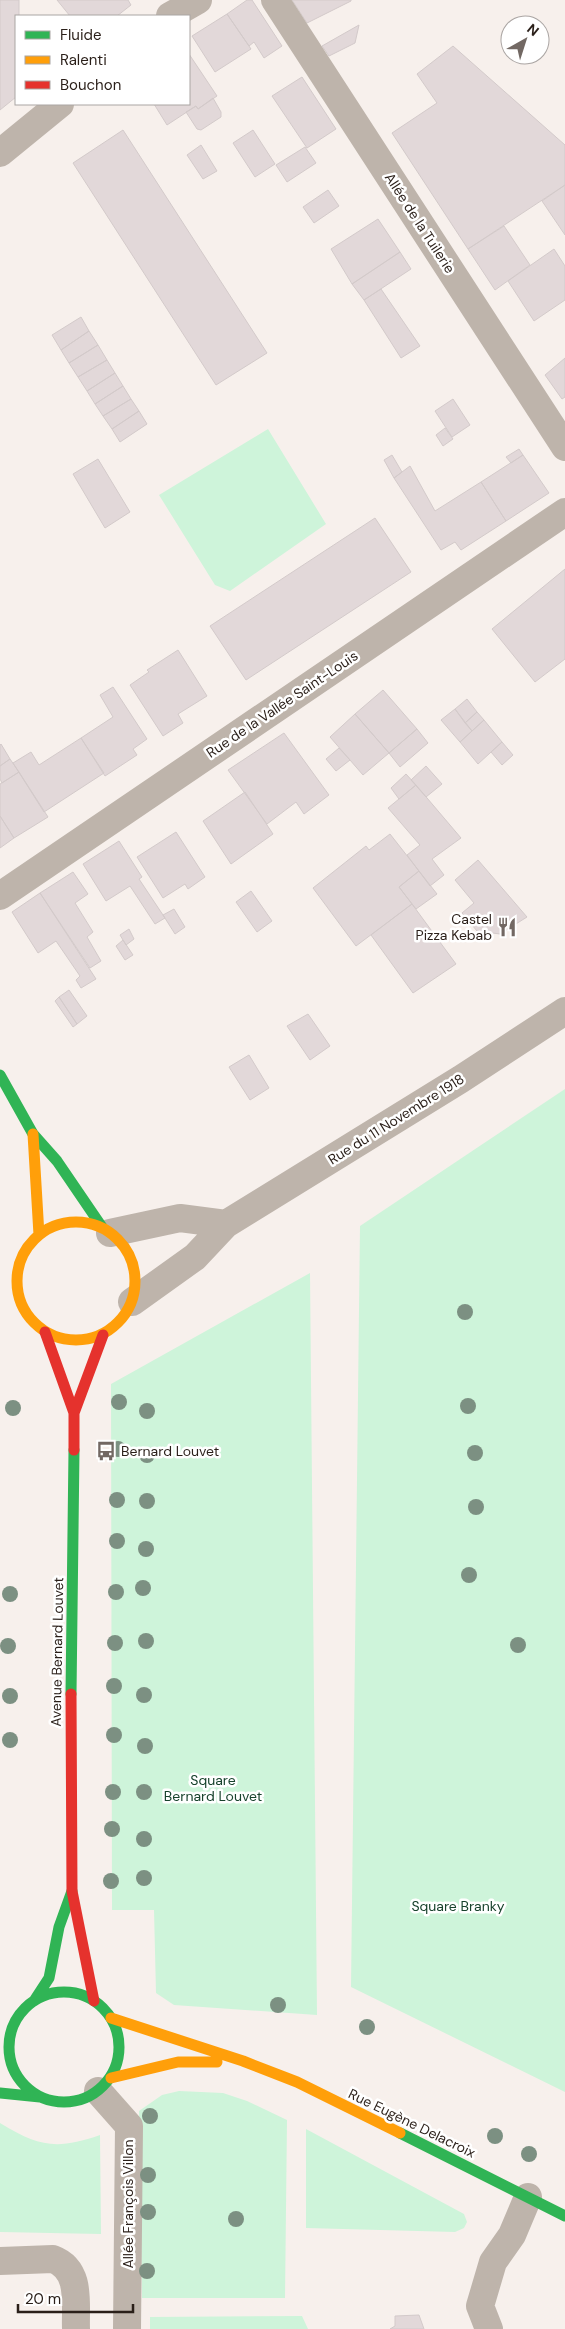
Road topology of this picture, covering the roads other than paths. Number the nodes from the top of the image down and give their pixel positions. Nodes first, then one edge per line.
1 (198, 0) edge
2 (275, 0) edge
3 (172, 15) edge
4 (59, 105) edge
5 (0, 153) edge
6 (565, 446) edge
7 (565, 512) edge
8 (0, 896) edge
9 (565, 1011) edge
10 (0, 1075) edge
11 (33, 1134) junction
12 (226, 1224) junction
13 (106, 1230) junction
14 (38, 1234) junction
15 (132, 1302) junction
16 (44, 1332) junction
17 (103, 1335) junction
18 (74, 1412) junction
19 (72, 1891) junction
20 (34, 2000) junction
21 (94, 2000) junction
22 (112, 2018) junction
23 (11, 2032) junction
24 (0, 2038) edge
25 (243, 2062) junction
26 (105, 2084) junction
27 (0, 2093) edge
28 (40, 2097) junction
29 (528, 2197) junction
30 (565, 2216) edge
31 (0, 2261) edge
32 (484, 2318) edge
33 (76, 2329) edge
34 (127, 2329) edge

1 - 3 street
2 - 6 street, Allée de la Tuilerie
4 - 5 street
7 - 8 street, Rue de la Vallée Saint-Louis
9 - 12 street, Rue du 11 Novembre 1918
10 - 11 street
11 - 13 street
11 - 14 street
12 - 13 street
12 - 15 street, Rue du 11 Novembre 1918
13 - 14 street
13 - 15 street
14 - 16 street
15 - 17 street
16 - 17 street
16 - 18 street, Avenue Bernard Louvet
17 - 18 street, Avenue Bernard Louvet
18 - 19 street, Avenue Bernard Louvet
19 - 20 street, Avenue Bernard Louvet
19 - 21 street, Avenue Bernard Louvet
20 - 21 street
20 - 23 street
21 - 22 street
22 - 25 street, Rue Eugène Delacroix
22 - 26 street
23 - 24 street
23 - 28 street
25 - 26 street, Rue Eugène Delacroix
25 - 29 street, Rue Eugène Delacroix
26 - 28 street
26 - 34 street, Allée François Villon
27 - 28 street
29 - 30 street, Rue Eugène Delacroix
29 - 32 street
31 - 33 street

